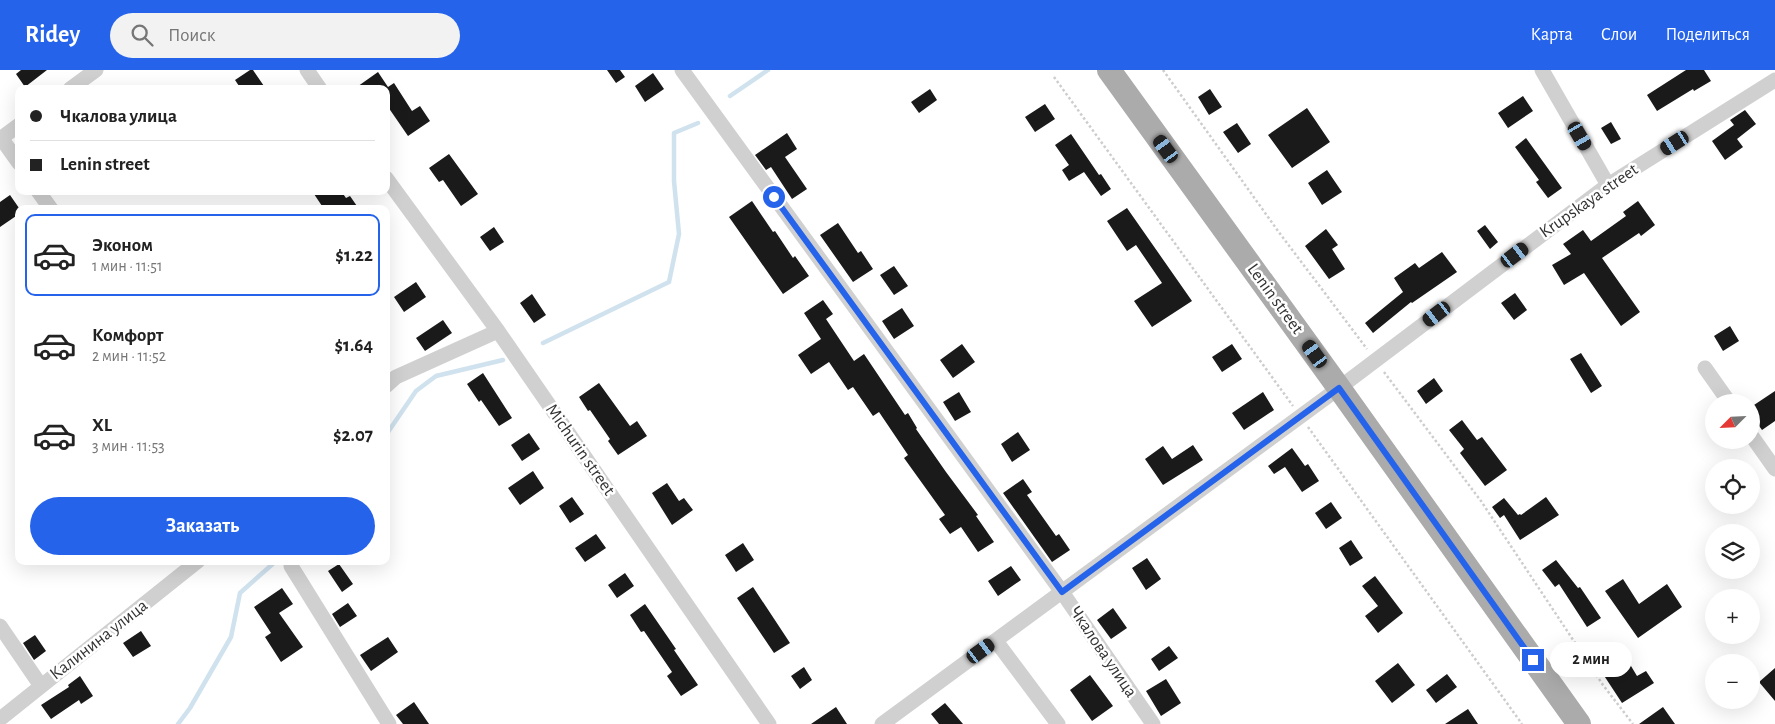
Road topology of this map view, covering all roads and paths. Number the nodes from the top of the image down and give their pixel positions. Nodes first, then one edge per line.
1 (96, 70) edge
2 (306, 70) edge
3 (682, 70) edge
4 (1109, 70) edge
5 (1163, 70) edge
6 (1542, 70) edge
7 (1054, 78) dead end
8 (1775, 80) edge
9 (75, 85) edge
10 (317, 85) edge
11 (15, 129) edge
12 (1, 139) edge
13 (15, 158) edge
14 (390, 183) edge
15 (1608, 185) junction
16 (498, 331) junction
17 (1375, 360) junction
18 (1705, 368) dead end
19 (390, 382) edge
20 (1339, 388) junction
21 (1723, 394) edge
22 (1300, 416) junction
23 (1760, 448) edge
24 (1775, 469) edge
25 (193, 565) edge
26 (291, 566) dead end
27 (1062, 592) junction
28 (0, 626) edge
29 (996, 641) junction
30 (41, 686) junction
31 (0, 719) edge
32 (384, 722) edge
33 (769, 724) edge
34 (882, 724) edge
35 (1058, 724) edge
36 (1152, 724) edge
37 (1522, 724) edge
38 (1579, 724) edge
39 (1633, 724) edge

1 - 9 street
2 - 10 street
3 - 27 street, Чкалова улица
4 - 20 main road, Lenin street
5 - 17 path
6 - 15 street
7 - 22 path
8 - 15 street, Krupskaya street
11 - 12 street
12 - 13 street
14 - 16 street, Michurin street
15 - 17 street, Krupskaya street
16 - 19 street
16 - 33 street, Michurin street
17 - 20 street, Krupskaya street
17 - 39 path
18 - 21 street
20 - 22 street, Krupskaya street
20 - 38 main road, Lenin street
22 - 27 street, Krupskaya street
22 - 37 path
23 - 24 street
25 - 30 street, Калинина улица
26 - 32 street
27 - 29 street, Krupskaya street
27 - 36 street, Чкалова улица
28 - 30 street
29 - 34 street, Krupskaya street
29 - 35 street
30 - 31 street, Калинина улица

